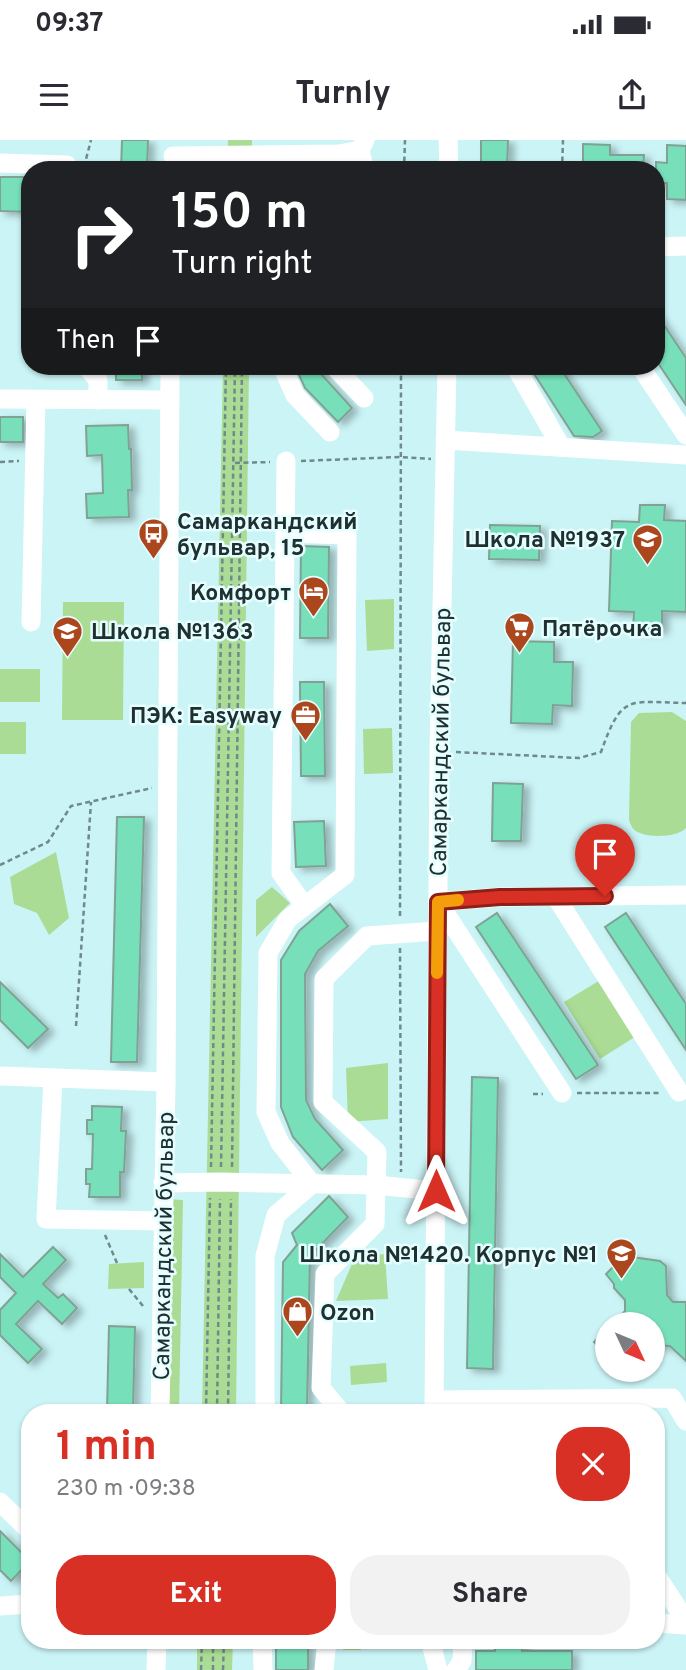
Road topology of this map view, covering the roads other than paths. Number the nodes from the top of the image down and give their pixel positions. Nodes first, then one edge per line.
1 (448, 140) edge
2 (346, 147) edge
3 (173, 155) edge
4 (330, 161) edge
5 (362, 161) edge
6 (449, 161) edge
7 (0, 163) edge
8 (21, 164) edge
9 (665, 248) edge
10 (684, 250) edge
11 (94, 375) edge
12 (170, 375) edge
13 (286, 375) edge
14 (342, 375) edge
15 (447, 375) edge
16 (520, 375) edge
17 (646, 375) edge
18 (364, 398) dead end
19 (0, 399) edge
20 (36, 400) junction
21 (98, 400) junction
22 (170, 400) junction
23 (330, 432) dead end
24 (686, 435) edge
25 (445, 440) junction
26 (561, 447) junction
27 (686, 455) edge
28 (286, 461) road end
29 (285, 533) junction
30 (31, 622) dead end
31 (556, 897) junction
32 (684, 899) edge
33 (438, 902) junction
34 (304, 905) junction
35 (437, 931) junction
36 (0, 1076) edge
37 (53, 1078) junction
38 (166, 1082) junction
39 (679, 1092) road end
40 (562, 1093) road end
41 (163, 1183) junction
42 (312, 1184) junction
43 (376, 1185) junction
44 (436, 1191) junction
45 (163, 1220) junction
46 (160, 1404) edge
47 (265, 1404) edge
48 (334, 1404) edge
49 (439, 1404) edge
50 (580, 1404) edge
51 (686, 1421) edge
52 (0, 1502) edge
53 (21, 1522) edge
54 (665, 1589) edge
55 (21, 1605) edge
56 (0, 1606) edge
57 (665, 1623) edge
58 (686, 1623) edge
59 (157, 1649) edge
60 (262, 1649) edge
61 (326, 1649) edge
62 (432, 1649) edge
63 (463, 1649) edge
64 (156, 1670) edge
65 (263, 1670) edge
66 (324, 1670) edge
67 (438, 1670) edge
68 (456, 1670) edge

1 - 6 street
2 - 3 street
2 - 4 street
2 - 5 street
7 - 8 street
9 - 10 street
11 - 21 street
12 - 22 street, Самаркандский бульвар
13 - 23 street
14 - 18 street
15 - 25 street, Самаркандский бульвар
16 - 26 street
17 - 24 street
19 - 20 street
20 - 21 street
20 - 30 street
21 - 22 street
22 - 38 street, Самаркандский бульвар
25 - 26 street
25 - 33 street, Самаркандский бульвар
26 - 27 street
28 - 29 street
29 - 34 street
29 - 34 street
31 - 32 street
31 - 33 street
31 - 39 street
33 - 35 street, Самаркандский бульвар
33 - 40 street
34 - 42 street
35 - 43 street
35 - 44 street, Самаркандский бульвар
36 - 37 street
37 - 38 street
37 - 45 street
38 - 41 street, Самаркандский бульвар
41 - 42 street
41 - 45 street, Самаркандский бульвар
42 - 43 street
42 - 47 street
43 - 44 street
43 - 48 street
44 - 49 street, Самаркандский бульвар
45 - 46 street, Самаркандский бульвар
50 - 51 street
52 - 53 street
54 - 58 street
55 - 56 street
57 - 58 street
59 - 64 street
60 - 65 street
61 - 66 street
62 - 67 street
63 - 68 street

